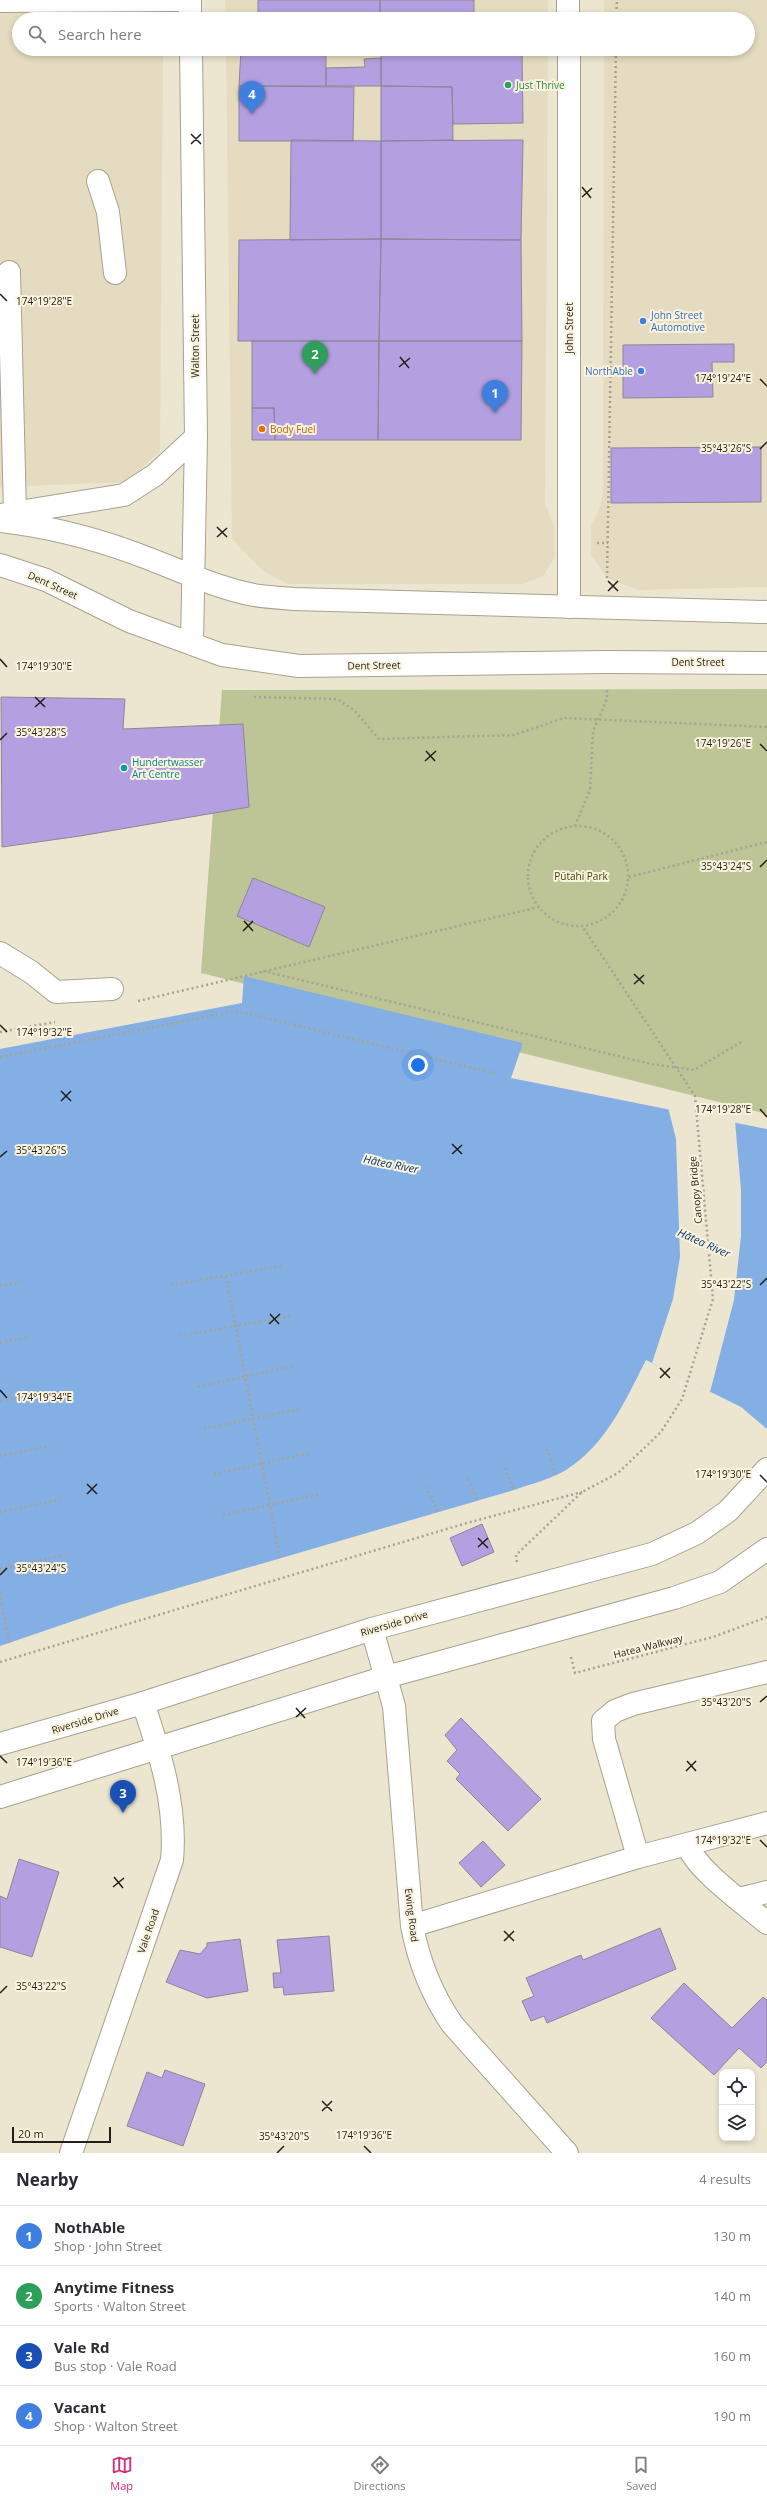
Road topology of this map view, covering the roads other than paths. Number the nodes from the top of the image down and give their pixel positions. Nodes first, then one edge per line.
1 (178, 0) edge
2 (190, 0) edge
3 (568, 0) edge
4 (0, 1) edge
5 (190, 12) edge
6 (568, 12) edge
7 (191, 56) edge
8 (569, 56) edge
9 (98, 181) dead end
10 (9, 272) dead end
11 (115, 273) dead end
12 (196, 437) junction
13 (5, 516) edge
14 (0, 565) edge
15 (194, 576) junction
16 (568, 607) junction
17 (767, 612) edge
18 (192, 644) junction
19 (767, 663) edge
20 (0, 953) edge
21 (112, 989) dead end
22 (767, 1469) edge
23 (767, 1549) edge
24 (372, 1629) junction
25 (766, 1672) edge
26 (386, 1676) junction
27 (143, 1703) junction
28 (0, 1744) edge
29 (158, 1749) junction
30 (0, 1797) edge
31 (767, 1823) edge
32 (687, 1844) junction
33 (638, 1857) junction
34 (767, 1892) edge
35 (739, 1899) junction
36 (767, 1923) edge
37 (412, 1926) junction
38 (71, 2153) edge
39 (567, 2153) edge

1 - 4 main road
2 - 5 main road
3 - 6 main road
7 - 12 main road, Walton Street
8 - 16 main road, John Street
9 - 11 main road
10 - 13 main road
12 - 13 main road
12 - 15 main road, Walton Street
13 - 15 main road
14 - 18 main road, Dent Street
15 - 16 main road
15 - 18 main road, Walton Street
16 - 17 main road
18 - 19 main road, Dent Street
20 - 21 main road
22 - 24 main road, Riverside Drive
23 - 26 main road
24 - 26 main road, Ewing Road
24 - 27 main road, Riverside Drive
25 - 33 main road
26 - 29 main road
26 - 37 main road, Ewing Road
27 - 28 main road, Riverside Drive
27 - 29 main road, Vale Road
29 - 30 main road
29 - 38 main road, Vale Road
31 - 32 main road
32 - 33 main road
32 - 35 main road
33 - 37 main road
34 - 35 main road
35 - 36 main road
37 - 39 main road, Ewing Road

